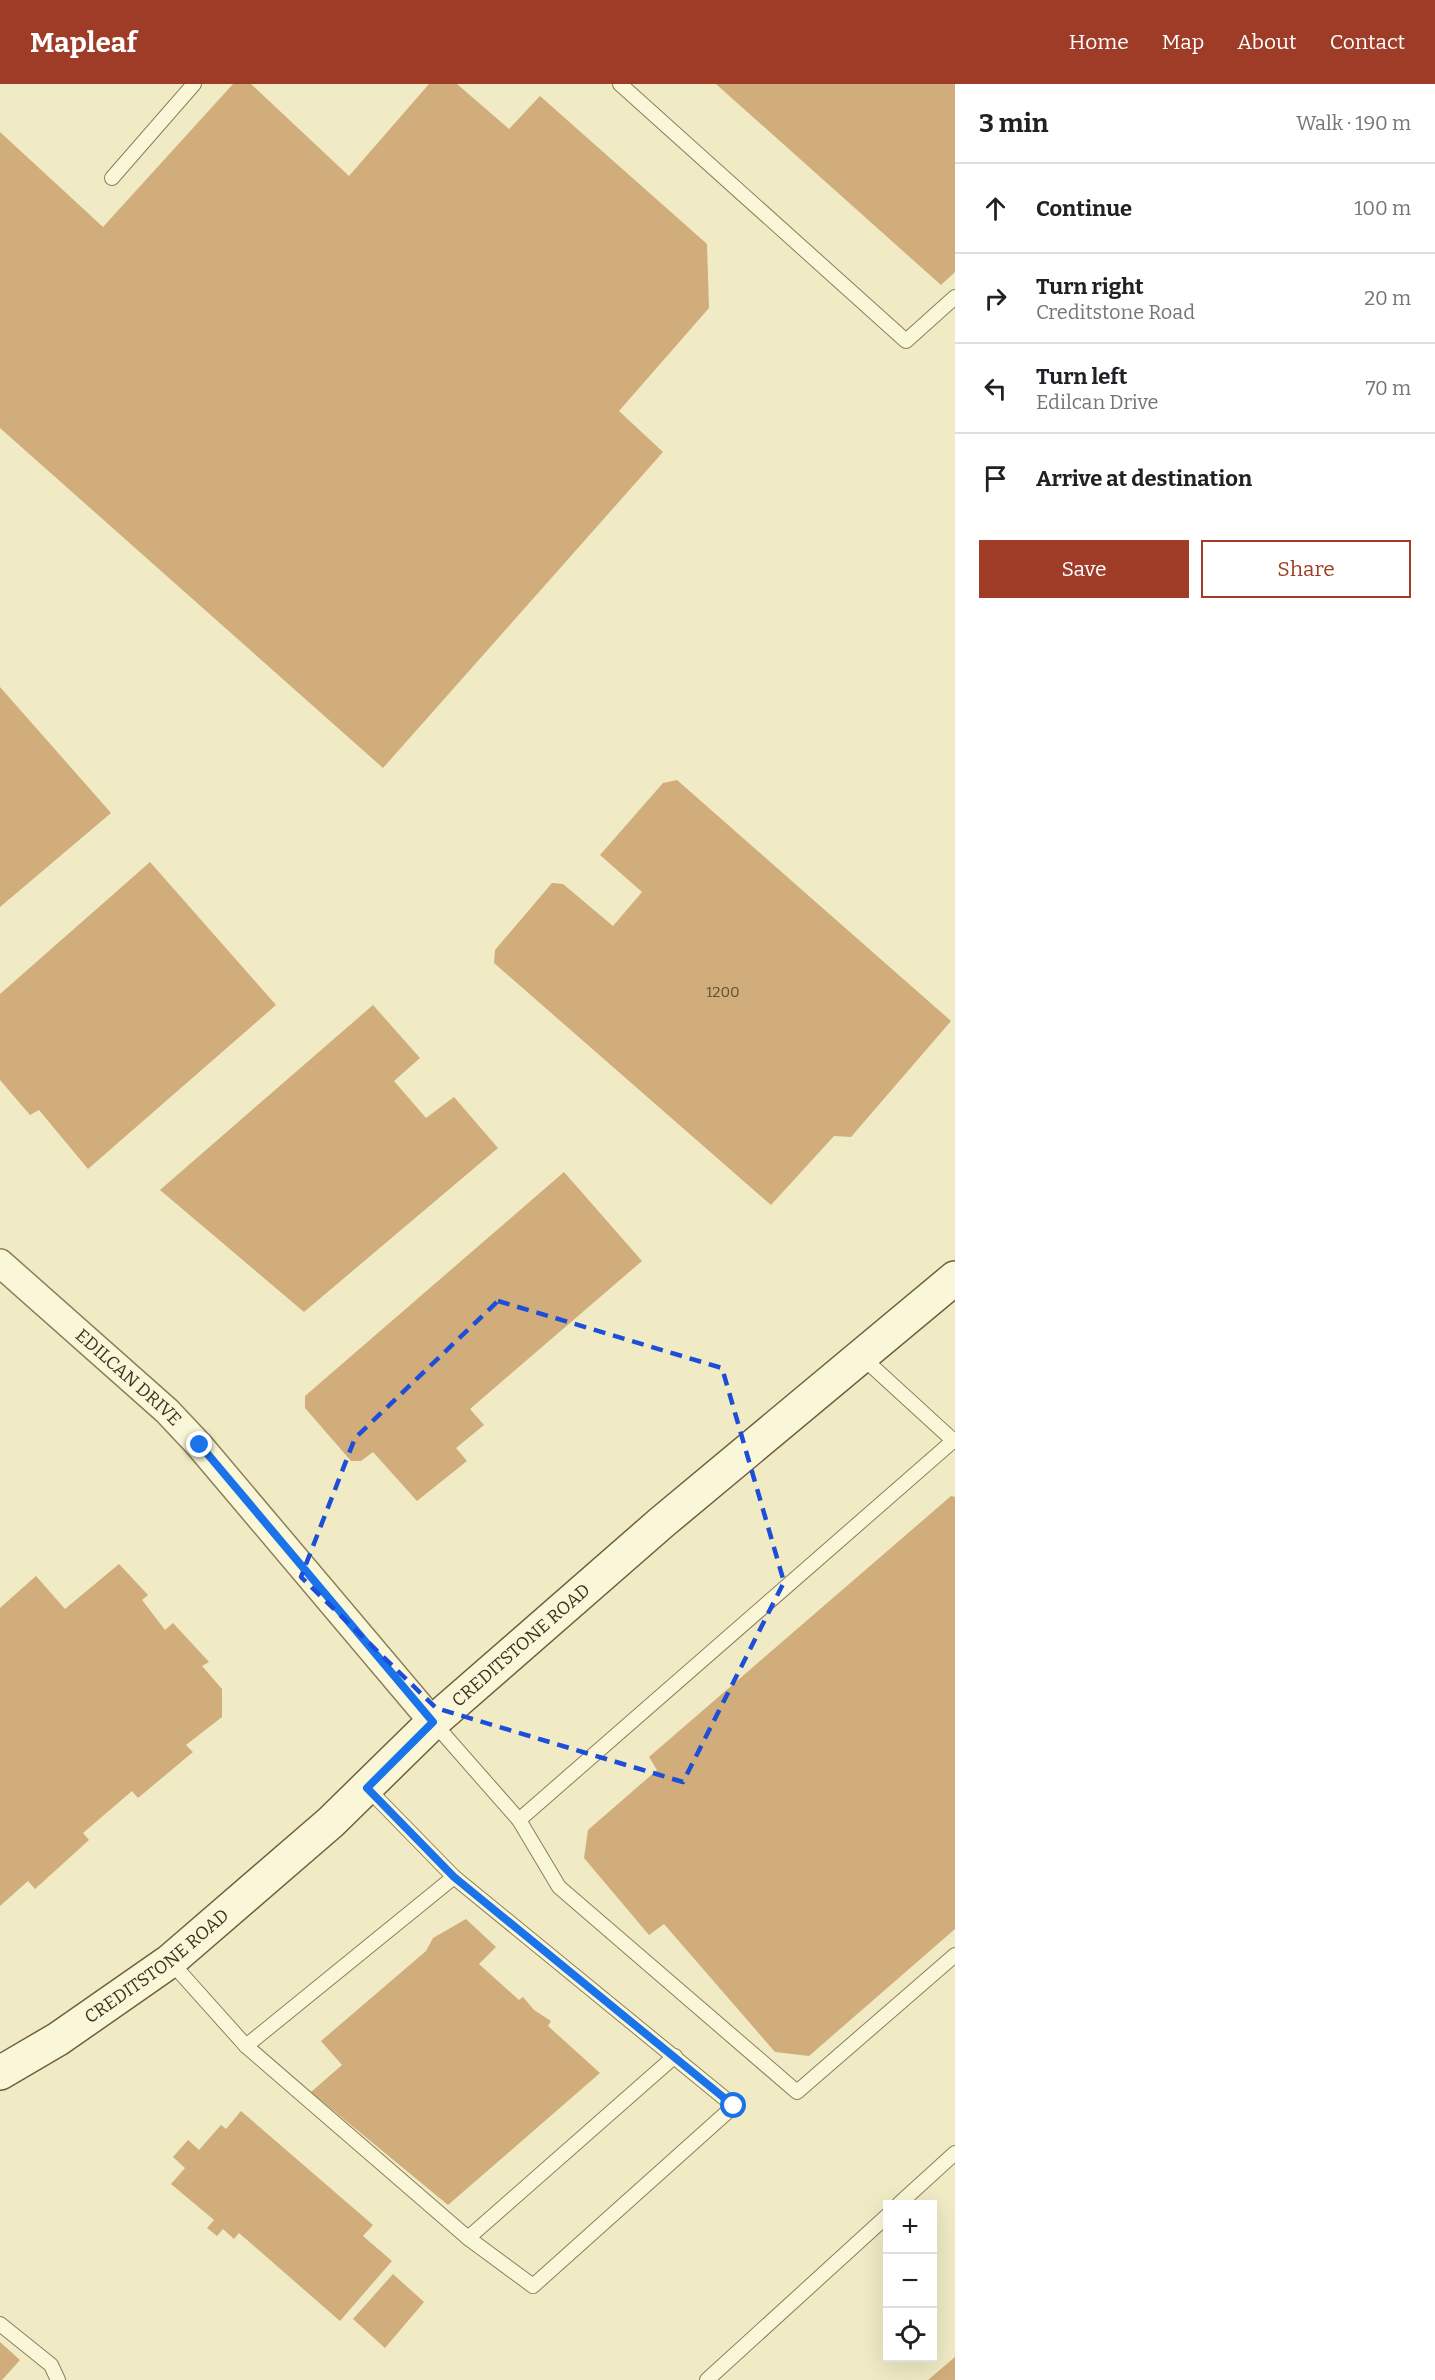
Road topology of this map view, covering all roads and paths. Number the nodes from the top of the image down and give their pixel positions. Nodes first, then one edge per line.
1 (194, 84) edge
2 (620, 84) edge
3 (112, 178) dead end
4 (955, 297) edge
5 (0, 1263) edge
6 (955, 1278) edge
7 (862, 1357) junction
8 (954, 1441) edge
9 (433, 1722) junction
10 (367, 1788) junction
11 (519, 1820) junction
12 (454, 1877) junction
13 (955, 1955) edge
14 (170, 1961) junction
15 (246, 2046) junction
16 (675, 2056) junction
17 (0, 2073) edge
18 (955, 2153) edge
19 (904, 2200) edge
20 (883, 2220) edge
21 (468, 2238) junction
22 (0, 2324) edge
23 (58, 2380) edge
24 (707, 2380) edge

1 - 3 lane
2 - 4 lane
5 - 9 street, EDILCAN DRIVE
6 - 7 street, CREDITSTONE ROAD
7 - 8 lane
7 - 9 street, CREDITSTONE ROAD
8 - 11 lane
9 - 10 street, CREDITSTONE ROAD
9 - 11 lane
10 - 12 lane
10 - 14 street, CREDITSTONE ROAD
11 - 13 lane
12 - 15 lane
12 - 16 lane
14 - 15 lane
14 - 17 street, CREDITSTONE ROAD
15 - 21 lane
16 - 21 lane
16 - 21 lane
18 - 19 lane
20 - 24 lane
22 - 23 lane

